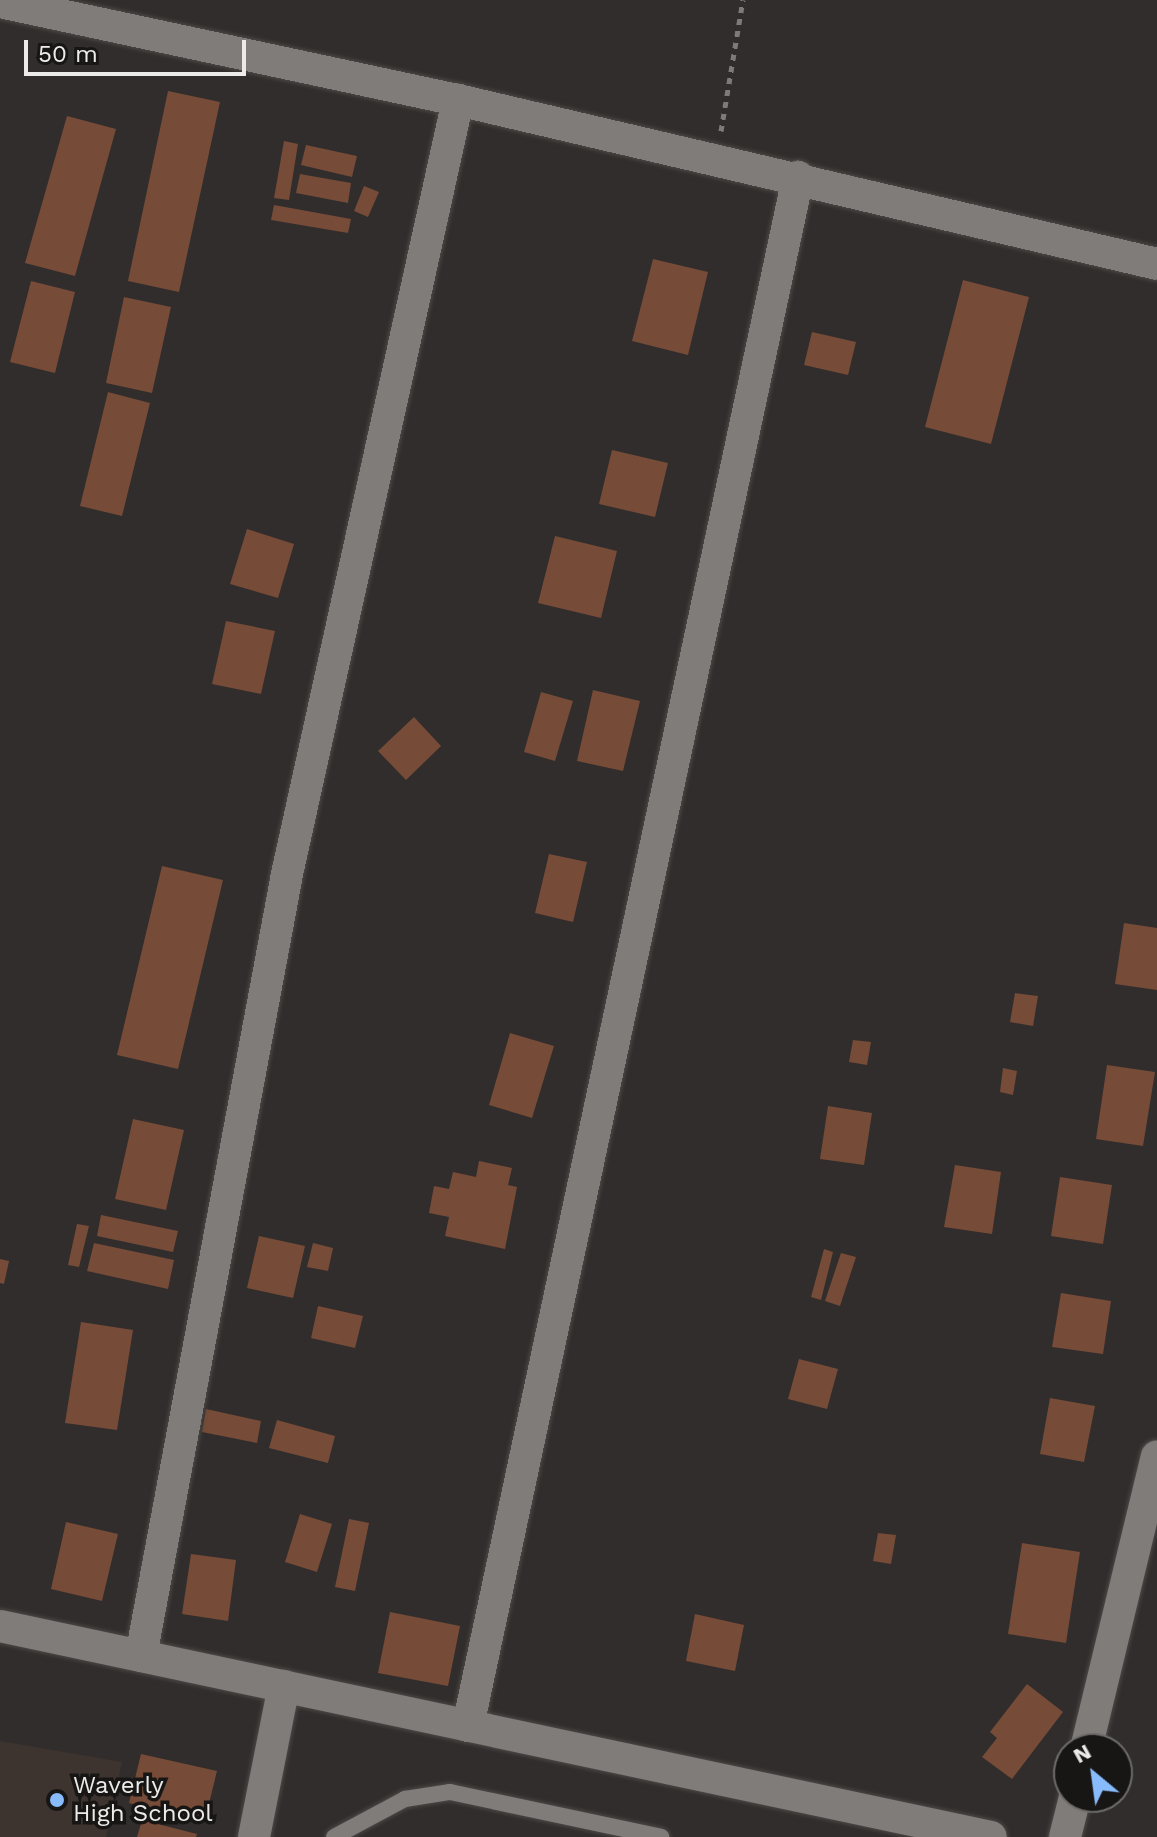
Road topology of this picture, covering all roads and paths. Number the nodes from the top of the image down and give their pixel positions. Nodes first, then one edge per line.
1 (743, 0) edge
2 (0, 2) edge
3 (458, 100) junction
4 (716, 160) junction
5 (798, 177) junction
6 (1157, 264) edge
7 (1157, 1456) edge
8 (0, 1626) edge
9 (141, 1656) junction
10 (284, 1686) junction
11 (468, 1726) junction
12 (1090, 1733) edge
13 (1071, 1813) edge
14 (254, 1837) edge
15 (334, 1837) edge
16 (661, 1837) edge
17 (991, 1837) edge
18 (1065, 1837) edge

1 - 4 path
2 - 3 street
3 - 4 street
3 - 9 street
4 - 5 street
5 - 6 street
5 - 11 street
7 - 12 street
8 - 9 street
9 - 10 street
10 - 11 street
10 - 14 street
11 - 17 street
13 - 18 street
15 - 16 lane

